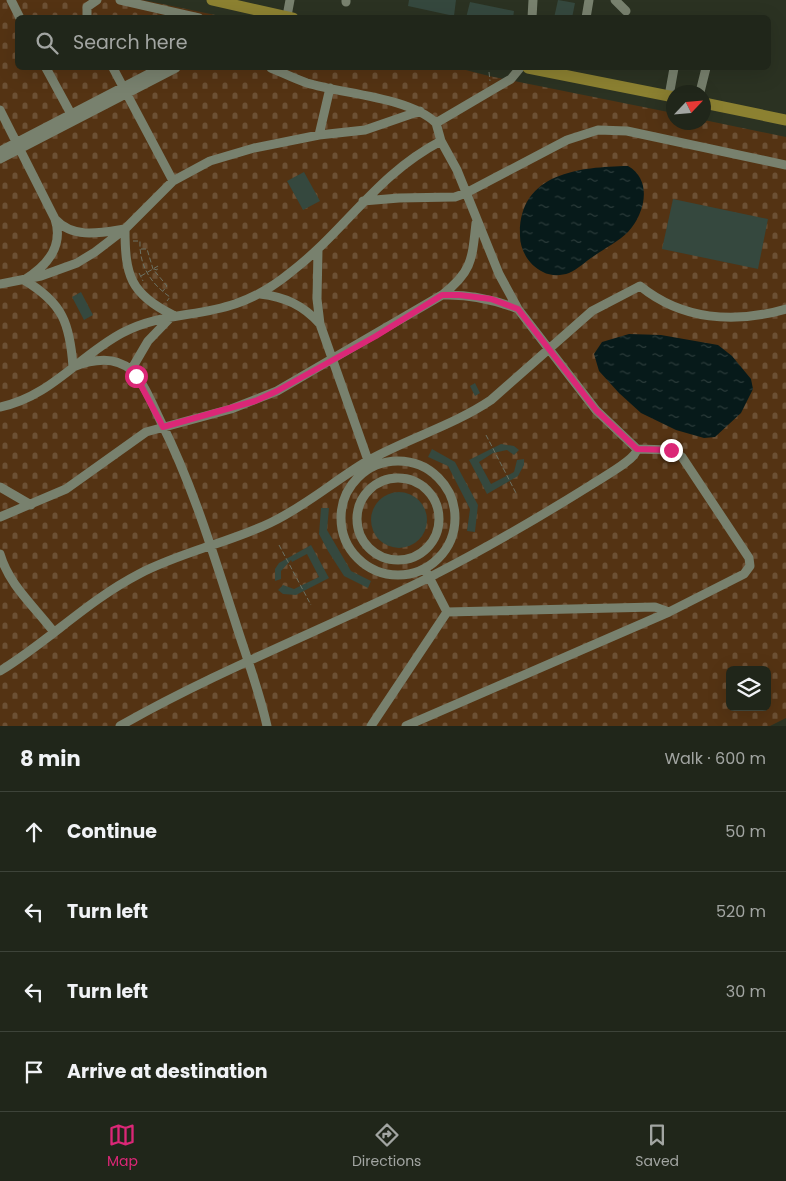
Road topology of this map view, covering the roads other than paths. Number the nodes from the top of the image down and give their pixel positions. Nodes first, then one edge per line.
1 (11, 0) edge
2 (97, 0) edge
3 (120, 0) edge
4 (212, 0) edge
5 (290, 0) edge
6 (532, 0) edge
7 (589, 0) edge
8 (615, 0) edge
9 (626, 11) dead end
10 (18, 15) edge
11 (87, 15) edge
12 (186, 15) edge
13 (281, 15) edge
14 (290, 15) edge
15 (532, 15) edge
16 (586, 15) edge
17 (47, 70) edge
18 (114, 70) edge
19 (157, 70) edge
20 (171, 70) edge
21 (276, 70) edge
22 (518, 70) edge
23 (538, 70) edge
24 (674, 70) edge
25 (706, 70) edge
26 (672, 85) edge
27 (702, 85) edge
28 (330, 88) junction
29 (125, 90) junction
30 (666, 96) edge
31 (711, 104) edge
32 (0, 110) edge
33 (420, 111) junction
34 (71, 114) junction
35 (786, 120) edge
36 (436, 123) junction
37 (320, 135) junction
38 (441, 141) junction
39 (18, 145) junction
40 (0, 150) edge
41 (0, 160) edge
42 (786, 165) edge
43 (173, 180) junction
44 (466, 193) junction
45 (363, 201) junction
46 (55, 219) junction
47 (476, 220) junction
48 (125, 229) junction
49 (318, 250) junction
50 (24, 280) junction
51 (0, 284) edge
52 (260, 294) junction
53 (442, 295) junction
54 (518, 309) junction
55 (786, 309) edge
56 (173, 315) junction
57 (320, 324) junction
58 (548, 350) junction
59 (333, 360) junction
60 (73, 367) junction
61 (131, 370) junction
62 (0, 407) edge
63 (163, 427) junction
64 (637, 449) junction
65 (370, 465) junction
66 (421, 467) junction
67 (415, 482) junction
68 (0, 487) edge
69 (31, 504) junction
70 (342, 512) junction
71 (357, 514) junction
72 (0, 517) edge
73 (438, 528) junction
74 (453, 532) junction
75 (211, 546) junction
76 (0, 554) edge
77 (386, 558) junction
78 (381, 572) junction
79 (427, 573) junction
80 (446, 612) junction
81 (669, 612) junction
82 (53, 632) junction
83 (248, 662) junction
84 (0, 671) edge
85 (120, 726) edge
86 (267, 726) edge
87 (372, 726) edge
88 (406, 726) edge

1 - 10 street
2 - 11 street
3 - 12 street
4 - 13 main road
5 - 14 street
6 - 15 street
7 - 16 street
8 - 9 street
17 - 34 street
18 - 29 street
19 - 29 street
20 - 29 street
21 - 28 street
22 - 36 street
23 - 30 main road
24 - 26 street
25 - 27 street
28 - 33 street
28 - 37 street
29 - 34 street
29 - 39 street
29 - 43 street
31 - 35 main road
32 - 39 street
33 - 36 street
33 - 37 street
34 - 39 street
36 - 38 street
37 - 43 street
38 - 44 street
38 - 45 street
39 - 40 street
39 - 41 street
39 - 46 street
42 - 44 street
43 - 48 street
44 - 45 street
44 - 47 street
45 - 49 street
46 - 48 street
46 - 50 street
47 - 53 street
47 - 54 street
48 - 50 street
48 - 56 street
49 - 52 street
49 - 57 street
50 - 51 street
50 - 60 street
52 - 56 street
52 - 57 street
53 - 54 street
53 - 59 street
54 - 58 street
55 - 58 street
56 - 60 street
56 - 61 street
57 - 59 street
58 - 64 street
58 - 65 street
59 - 63 street
59 - 65 street
60 - 61 street
60 - 62 street
61 - 63 street
63 - 69 street
63 - 75 street
64 - 79 street
64 - 81 street
65 - 66 street
65 - 70 street
65 - 75 street
66 - 67 street
66 - 74 street
67 - 71 street
67 - 73 street
68 - 69 street
69 - 72 street
70 - 71 street
70 - 78 street
71 - 77 street
73 - 74 street
73 - 77 street
74 - 79 street
75 - 82 street
75 - 83 street
76 - 82 street
77 - 78 street
78 - 79 street
79 - 80 street
79 - 83 street
80 - 81 street
80 - 87 street
81 - 88 street
82 - 84 street
83 - 85 street
83 - 86 street

